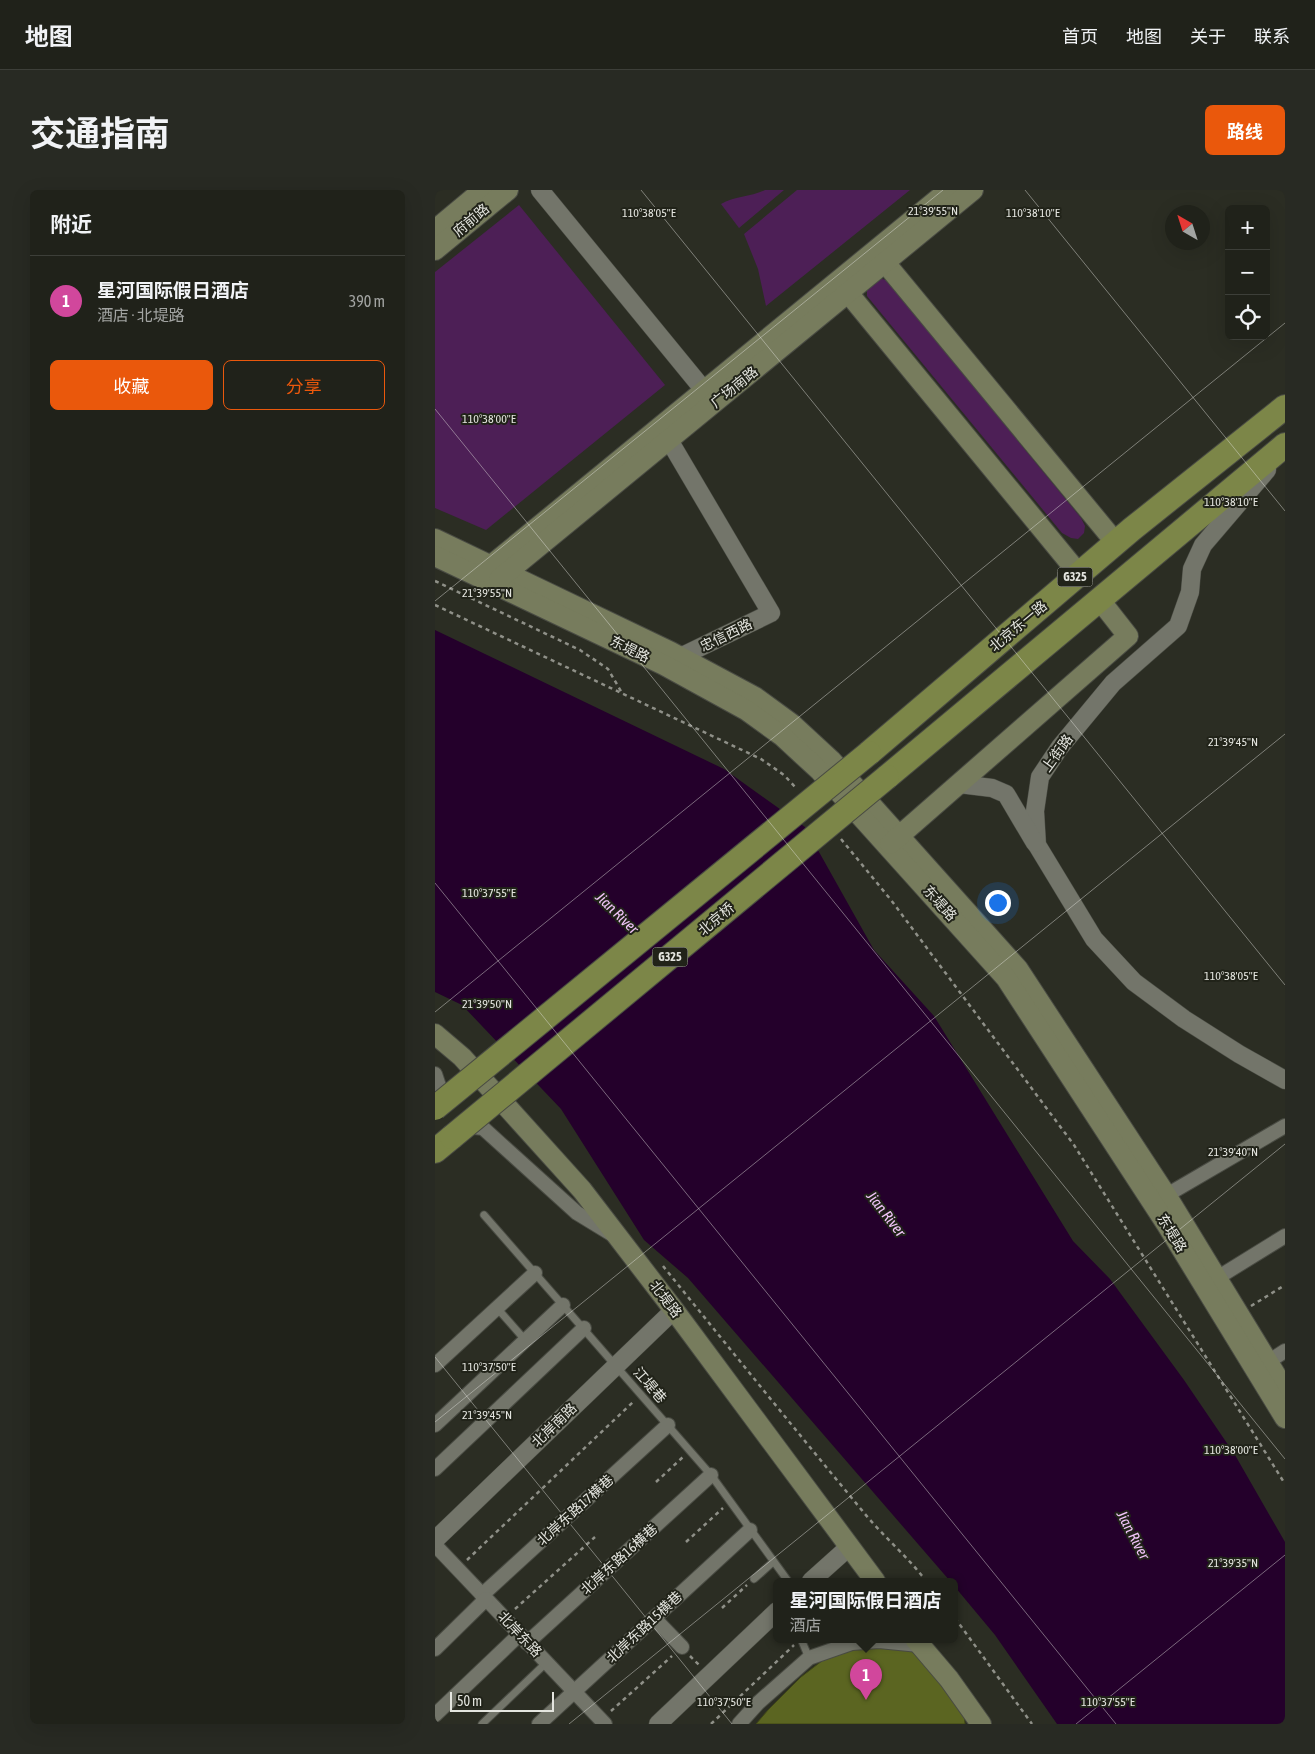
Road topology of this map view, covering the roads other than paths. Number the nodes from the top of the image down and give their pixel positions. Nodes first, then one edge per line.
1 (483, 190) edge
2 (508, 190) edge
3 (540, 190) edge
4 (949, 190) edge
5 (973, 190) edge
6 (435, 230) edge
7 (435, 250) edge
8 (880, 256) junction
9 (843, 287) junction
10 (709, 397) junction
11 (1285, 407) edge
12 (669, 440) junction
13 (1285, 445) edge
14 (1285, 450) edge
15 (435, 538) edge
16 (1115, 543) junction
17 (435, 556) edge
18 (493, 574) junction
19 (1079, 574) junction
20 (1099, 599) junction
21 (680, 657) junction
22 (959, 784) junction
23 (894, 841) junction
24 (1037, 845) junction
25 (435, 1034) edge
26 (435, 1074) edge
27 (1285, 1080) edge
28 (439, 1104) edge
29 (1285, 1126) edge
30 (451, 1138) edge
31 (1160, 1199) junction
32 (483, 1214) dead end
33 (1285, 1236) edge
34 (623, 1242) junction
35 (535, 1273) junction
36 (1211, 1281) junction
37 (563, 1305) junction
38 (497, 1308) junction
39 (674, 1310) junction
40 (583, 1328) junction
41 (526, 1341) junction
42 (1285, 1351) edge
43 (1268, 1362) junction
44 (435, 1365) edge
45 (616, 1365) junction
46 (1285, 1390) edge
47 (1285, 1418) edge
48 (435, 1425) edge
49 (668, 1425) junction
50 (435, 1469) edge
51 (711, 1475) junction
52 (750, 1530) junction
53 (435, 1540) edge
54 (435, 1545) edge
55 (850, 1546) junction
56 (773, 1562) junction
57 (786, 1578) edge
58 (814, 1578) edge
59 (873, 1578) edge
60 (754, 1579) road end
61 (484, 1597) junction
62 (773, 1615) edge
63 (654, 1618) junction
64 (524, 1638) junction
65 (803, 1643) edge
66 (852, 1643) edge
67 (918, 1643) edge
68 (682, 1647) road end
69 (435, 1649) edge
70 (809, 1658) junction
71 (547, 1663) junction
72 (574, 1692) junction
73 (435, 1715) edge
74 (603, 1722) edge
75 (482, 1724) edge
76 (539, 1724) edge
77 (658, 1724) edge
78 (739, 1724) edge
79 (981, 1724) edge

1 - 6 main road, 府前路
2 - 7 main road, 府前路
3 - 10 street
4 - 8 main road, 广场南路
5 - 8 main road, 广场南路
8 - 9 main road, 广场南路
8 - 16 main road
9 - 10 main road, 广场南路
9 - 19 main road
10 - 12 main road, 广场南路
10 - 18 main road, 广场南路
11 - 16 highway, 北京东一路 / G325
12 - 18 main road, 广场南路
12 - 21 street, 忠信西路
13 - 20 highway, G325
14 - 24 street, 上街路
15 - 18 main road, 东堤路
16 - 19 highway, 北京东一路 / G325
17 - 18 main road, 东堤路
18 - 21 main road, 东堤路
18 - 23 main road, 东堤路
19 - 28 highway, 北京东一路 / G325, bridge
20 - 22 main road
20 - 30 highway, 北京桥 / G325, bridge
21 - 23 main road, 东堤路
22 - 23 main road
22 - 24 street
23 - 31 main road, 东堤路
24 - 27 street, 上街路
25 - 34 main road, 北堤路
26 - 28 street
29 - 31 street
30 - 34 street
31 - 36 main road, 东堤路
32 - 35 lane, 江堤巷
33 - 36 street
34 - 39 main road, 北堤路
35 - 37 lane, 江堤巷
35 - 38 street
36 - 43 main road, 东堤路
36 - 47 main road, 东堤路
37 - 40 lane, 江堤巷
37 - 41 street
38 - 41 lane
38 - 44 street
39 - 45 street, 北岸南路
39 - 55 main road, 北堤路
40 - 45 lane, 江堤巷
40 - 50 street
41 - 48 street
42 - 43 street
43 - 46 main road, 东堤路
45 - 49 lane, 江堤巷
45 - 53 street, 北岸南路
49 - 51 lane, 江堤巷
49 - 61 street, 北岸东路17横巷
51 - 52 lane, 江堤巷
51 - 64 street, 北岸东路16横巷
52 - 56 lane, 江堤巷
52 - 63 street, 北岸东路15横巷
54 - 61 street, 北岸东路
55 - 58 street
55 - 59 main road, 北堤路
56 - 57 lane, 江堤巷
56 - 60 lane
61 - 64 street, 北岸东路
61 - 69 street, 北岸东路17横巷
62 - 77 street
63 - 68 street
63 - 72 street, 北岸东路15横巷
64 - 71 street, 北岸东路
64 - 73 street, 北岸东路16横巷
65 - 70 lane
66 - 70 street
67 - 79 main road
70 - 78 street
71 - 72 street, 北岸东路
71 - 75 lane
72 - 74 street, 北岸东路
72 - 76 street, 北岸东路15横巷

